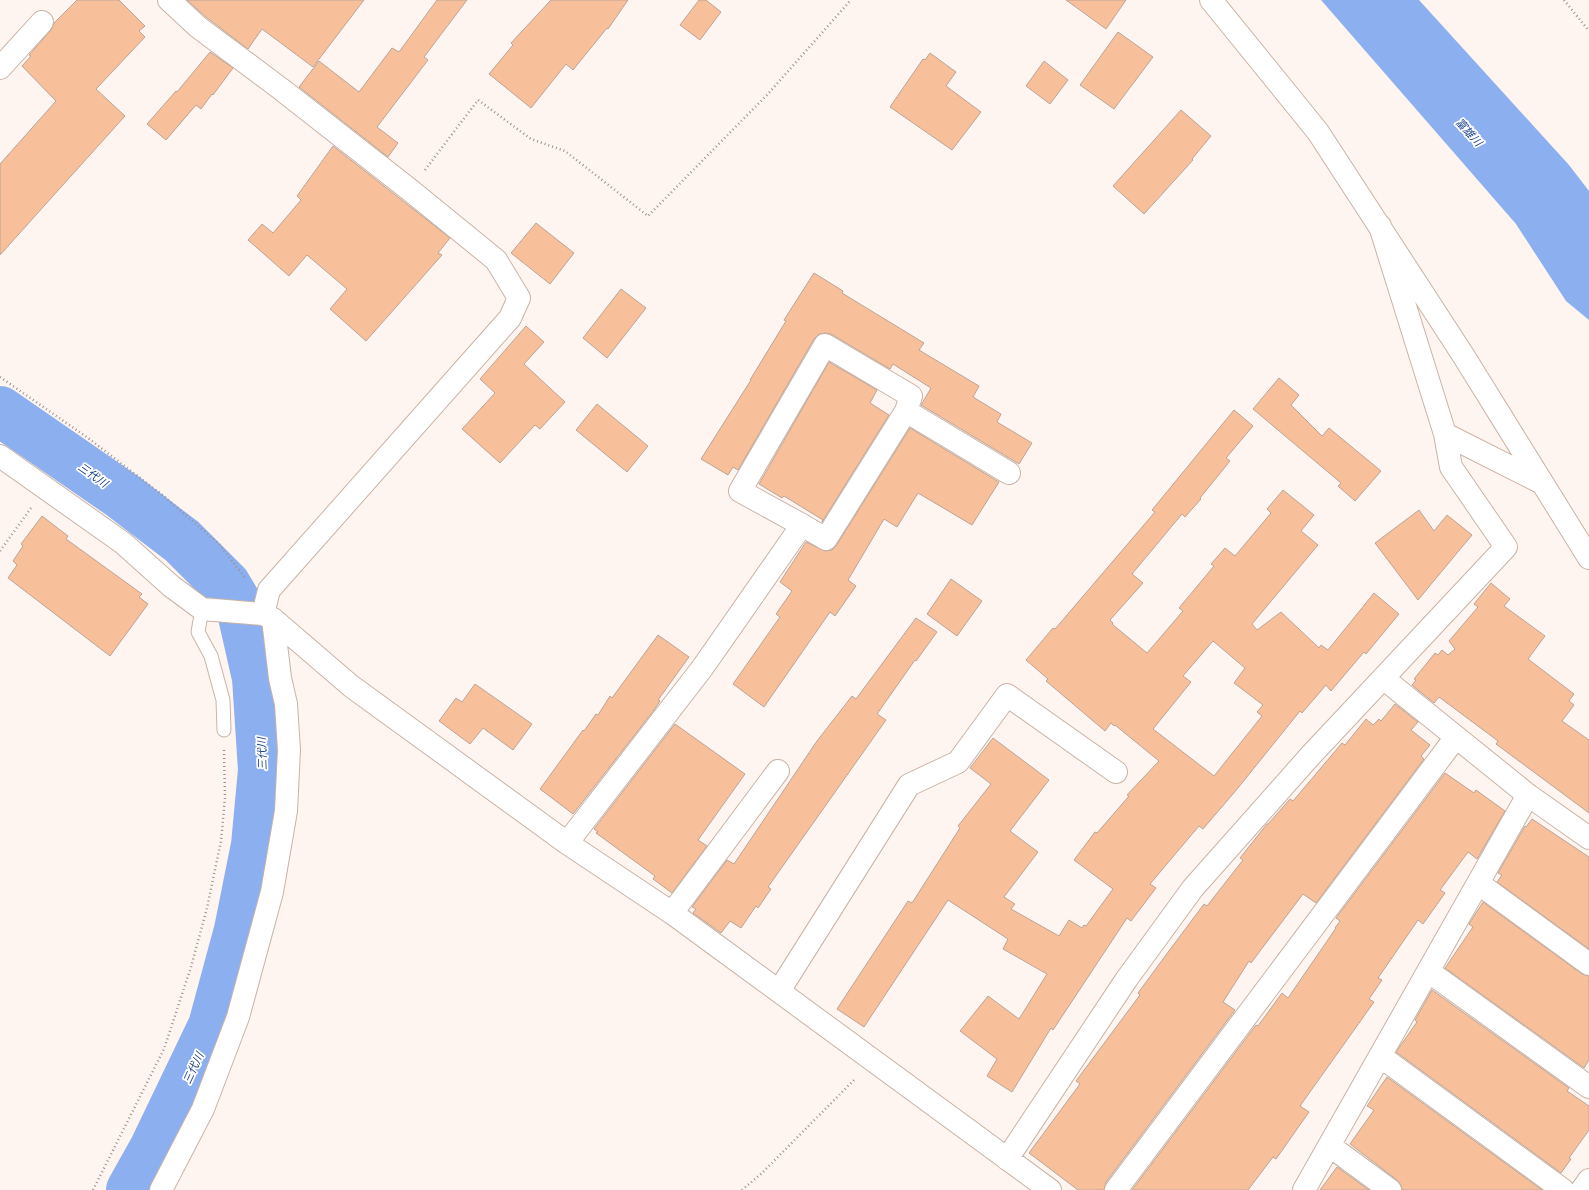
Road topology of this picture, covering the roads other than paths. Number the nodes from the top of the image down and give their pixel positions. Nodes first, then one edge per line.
1 (169, 0) edge
2 (1211, 0) edge
3 (42, 22) dead end
4 (0, 68) edge
5 (1380, 226) junction
6 (906, 411) junction
7 (1445, 434) junction
8 (0, 456) edge
9 (1009, 473) dead end
10 (1542, 482) junction
11 (802, 525) junction
12 (1589, 558) edge
13 (202, 609) junction
14 (268, 616) junction
15 (1383, 678) junction
16 (224, 730) road end
17 (1456, 737) junction
18 (778, 771) dead end
19 (1116, 772) dead end
20 (1528, 795) junction
21 (1589, 838) edge
22 (567, 843) junction
23 (1478, 883) junction
24 (672, 913) junction
25 (1589, 964) edge
26 (1428, 971) junction
27 (779, 991) junction
28 (1380, 1056) junction
29 (1589, 1087) edge
30 (1330, 1146) junction
31 (1007, 1159) junction
32 (1589, 1180) edge
33 (161, 1190) edge
34 (1050, 1190) edge
35 (1116, 1190) edge
36 (1304, 1190) edge
37 (1390, 1190) edge
38 (1563, 1190) edge
39 (1582, 1190) edge

1 - 14 street
2 - 5 street
3 - 4 street
5 - 7 street
5 - 10 street
6 - 9 street
6 - 11 street
6 - 11 street
7 - 10 street
7 - 15 street
8 - 13 street
10 - 12 street
11 - 22 street
13 - 14 street
13 - 16 lane
14 - 22 street
14 - 33 street
15 - 17 street
15 - 31 street
17 - 20 street
17 - 35 street
18 - 24 street
19 - 27 street
20 - 21 street
20 - 23 street
22 - 24 street
23 - 25 street
23 - 26 street
24 - 27 street
26 - 28 street
26 - 29 street
27 - 31 street
28 - 30 street
28 - 38 street
30 - 36 street
30 - 37 street
31 - 34 street
32 - 39 street

